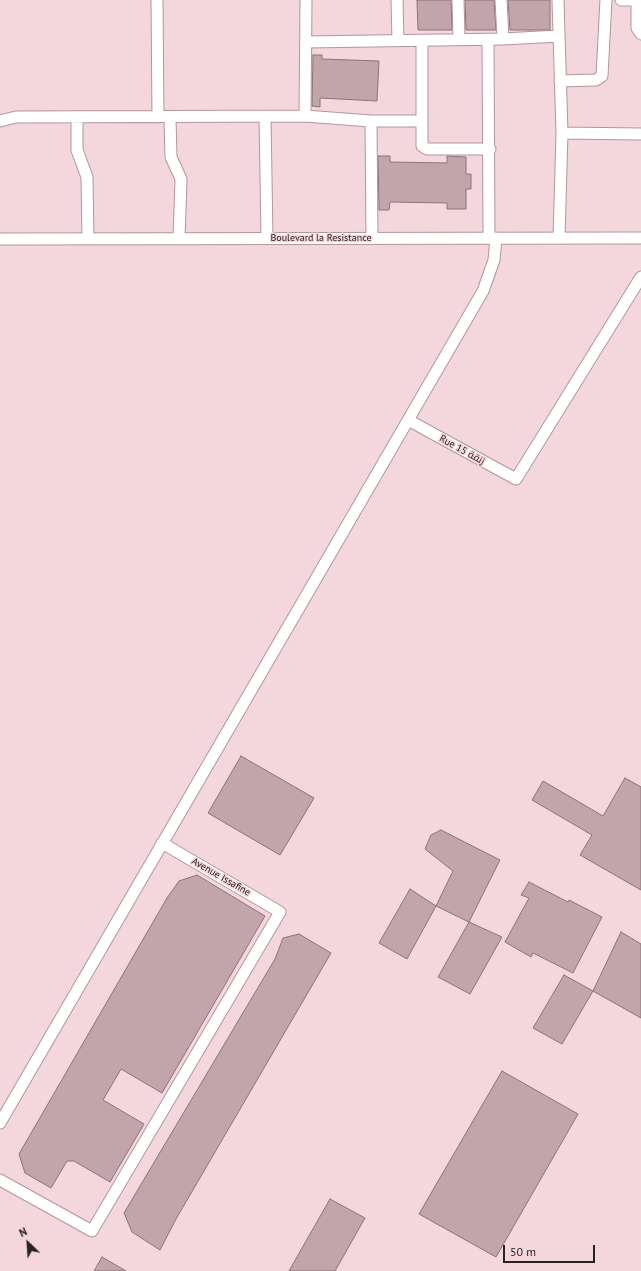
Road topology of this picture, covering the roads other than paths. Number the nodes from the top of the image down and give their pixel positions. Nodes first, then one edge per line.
1 (157, 0) edge
2 (306, 0) edge
3 (397, 0) edge
4 (458, 0) edge
5 (501, 0) edge
6 (558, 0) edge
7 (606, 0) edge
8 (621, 0) edge
9 (637, 0) edge
10 (640, 0) edge
11 (641, 34) edge
12 (559, 36) junction
13 (459, 39) junction
14 (488, 39) junction
15 (503, 39) junction
16 (398, 41) junction
17 (422, 41) junction
18 (306, 42) junction
19 (560, 81) junction
20 (77, 116) junction
21 (305, 116) junction
22 (158, 118) junction
23 (170, 118) junction
24 (265, 118) junction
25 (371, 120) junction
26 (0, 121) edge
27 (422, 121) junction
28 (562, 132) junction
29 (641, 134) edge
30 (490, 149) junction
31 (267, 238) junction
32 (372, 238) junction
33 (492, 238) junction
34 (559, 238) junction
35 (641, 238) edge
36 (0, 239) edge
37 (88, 239) junction
38 (179, 239) junction
39 (641, 277) edge
40 (408, 420) junction
41 (162, 843) junction
42 (0, 1123) edge
43 (0, 1180) edge

1 - 22 street
2 - 18 street
3 - 16 street
4 - 13 street
5 - 15 street
6 - 12 street
7 - 19 street
8 - 9 street
9 - 10 street
9 - 11 street
12 - 15 street
12 - 19 street
13 - 14 street
13 - 17 street
14 - 15 street
14 - 30 street
16 - 17 street
16 - 18 street
17 - 27 street
18 - 21 street
19 - 28 street
20 - 22 street
20 - 26 street
20 - 37 street
21 - 24 street
21 - 25 street
22 - 23 street
23 - 24 street
23 - 38 street
24 - 31 street
25 - 27 street
25 - 32 street
27 - 30 street
28 - 29 street
28 - 34 street
30 - 33 street
31 - 32 street, Boulevard la Resistance
31 - 38 street, Boulevard la Resistance
32 - 33 street, Boulevard la Resistance
33 - 34 street, Boulevard la Resistance
33 - 40 street
34 - 35 street, Boulevard la Resistance
36 - 37 street, Boulevard la Resistance
37 - 38 street, Boulevard la Resistance
39 - 40 street, Rue 15 زنقة
40 - 41 street
41 - 42 street
41 - 43 street, Avenue Issafine

